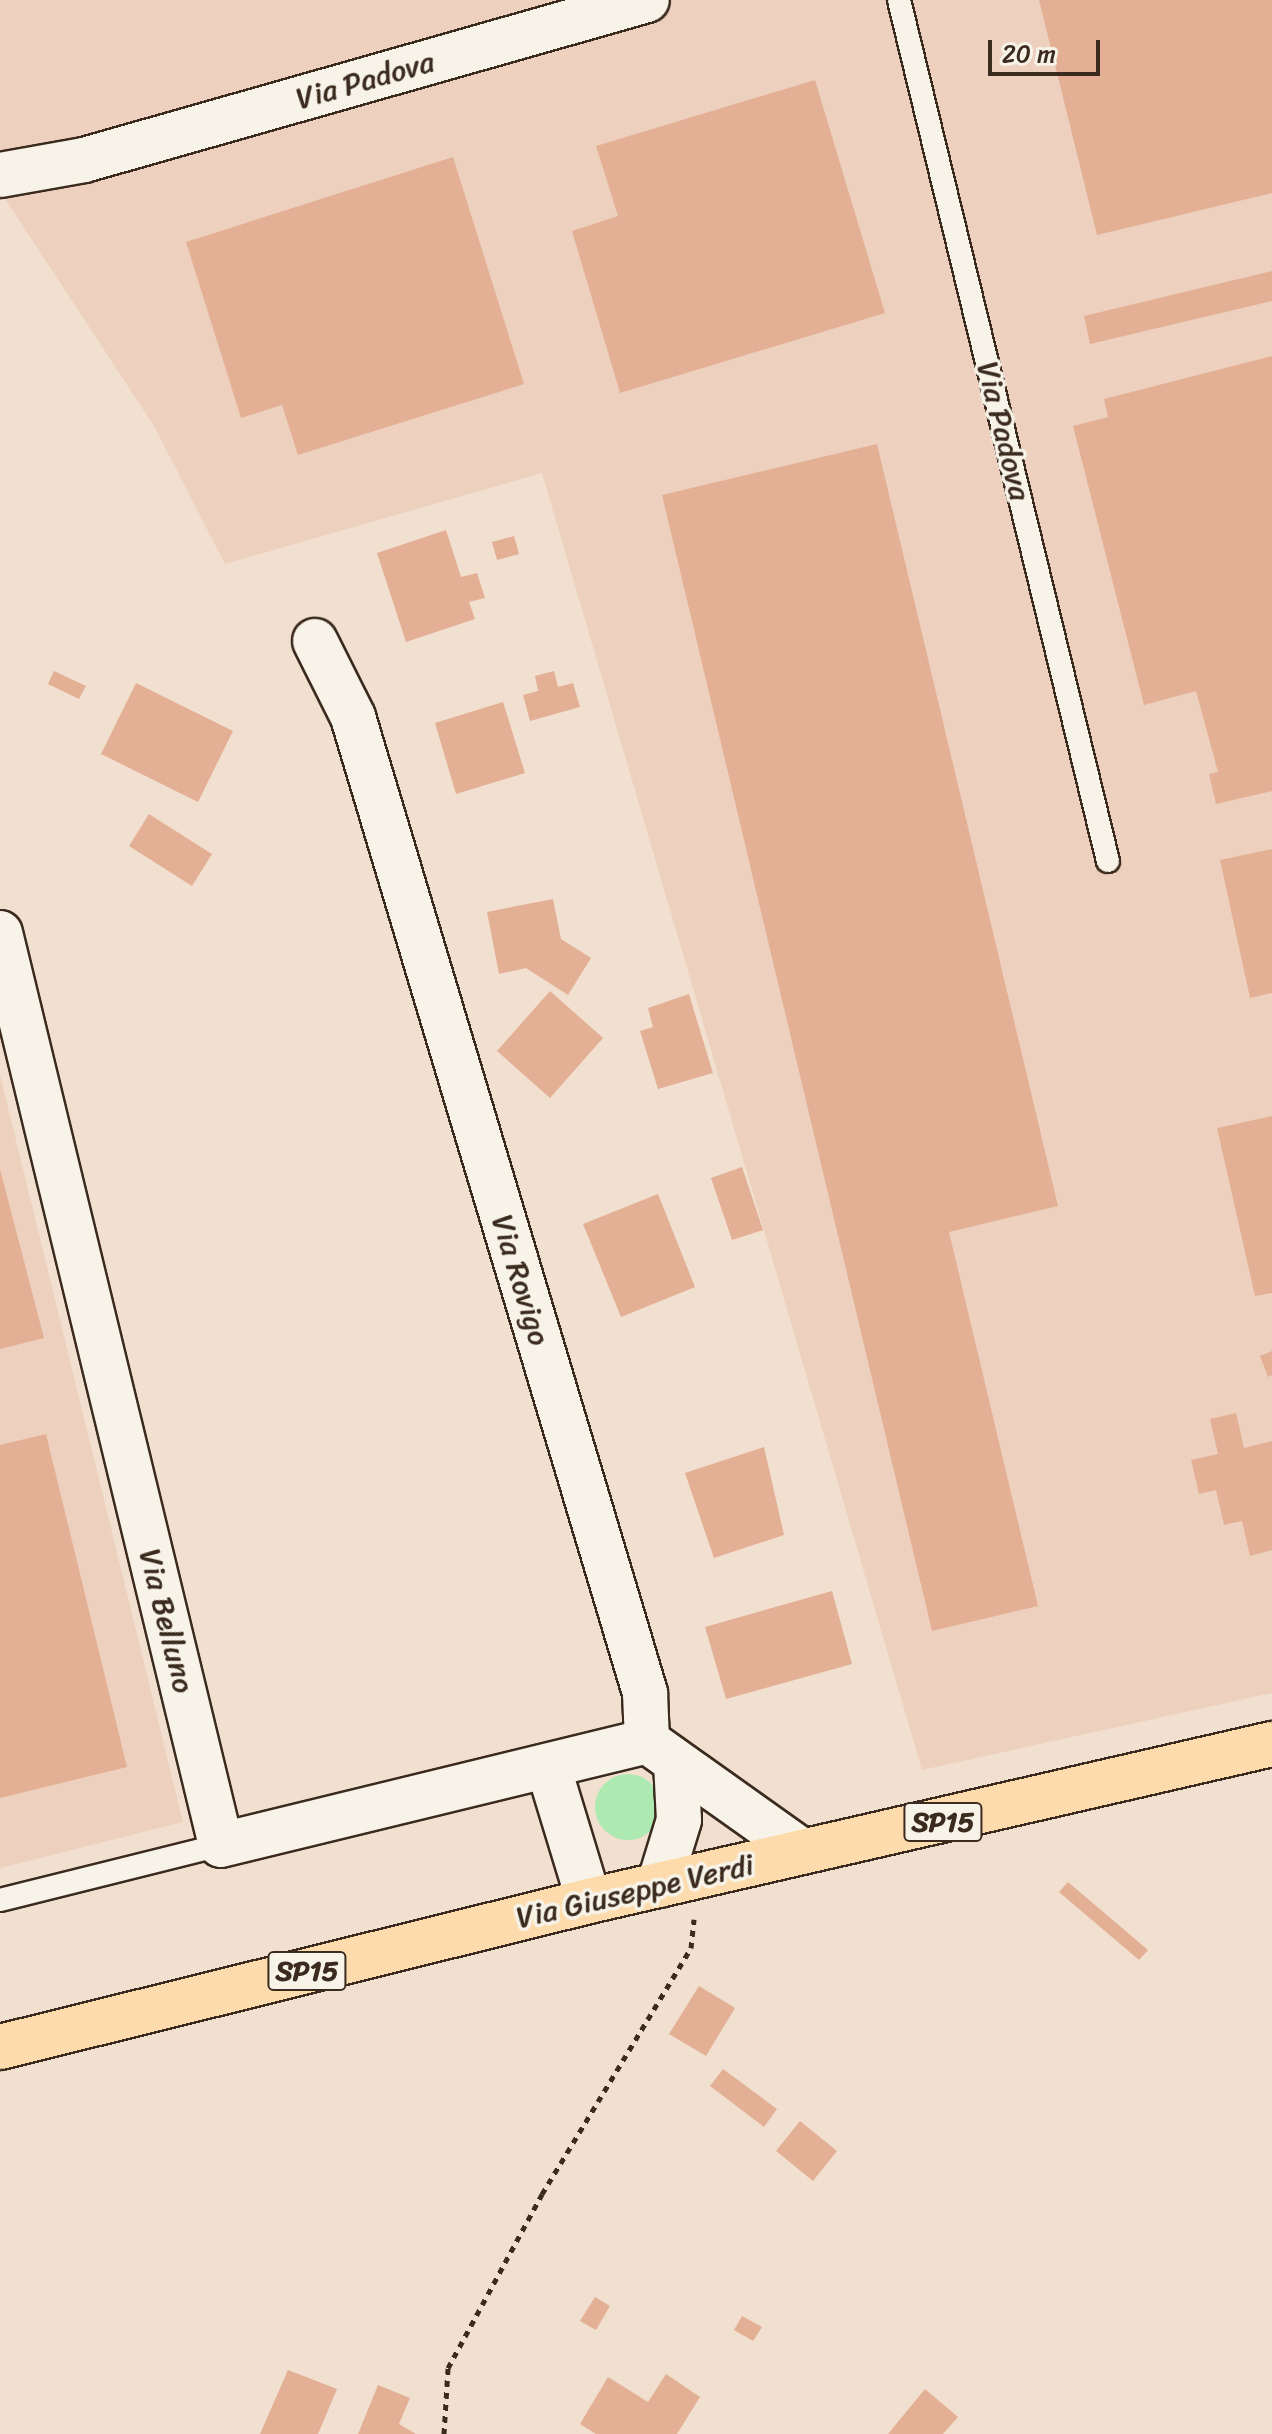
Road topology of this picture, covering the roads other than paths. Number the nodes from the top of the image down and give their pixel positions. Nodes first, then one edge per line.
1 (647, 0) edge
2 (899, 0) edge
3 (84, 160) junction
4 (0, 175) edge
5 (0, 199) edge
6 (315, 641) dead end
7 (1108, 861) dead end
8 (0, 933) edge
9 (1272, 1744) edge
10 (661, 1752) junction
11 (548, 1766) junction
12 (221, 1845) junction
13 (803, 1852) junction
14 (678, 1882) junction
15 (0, 1900) edge
16 (589, 1901) junction
17 (0, 2047) edge

1 - 3 street, Via Padova
2 - 7 lane, Via Padova
3 - 4 street
3 - 5 street
6 - 10 street, Via Rovigo
8 - 12 street, Via Belluno
9 - 13 main road, Via Giuseppe Verdi / SP15
10 - 11 street
10 - 13 street
10 - 14 street, Via Rovigo
11 - 12 street
11 - 16 street
12 - 15 lane
13 - 14 main road, Via Giuseppe Verdi / SP15
14 - 16 main road, Via Giuseppe Verdi / SP15
16 - 17 main road, Via Giuseppe Verdi / SP15

